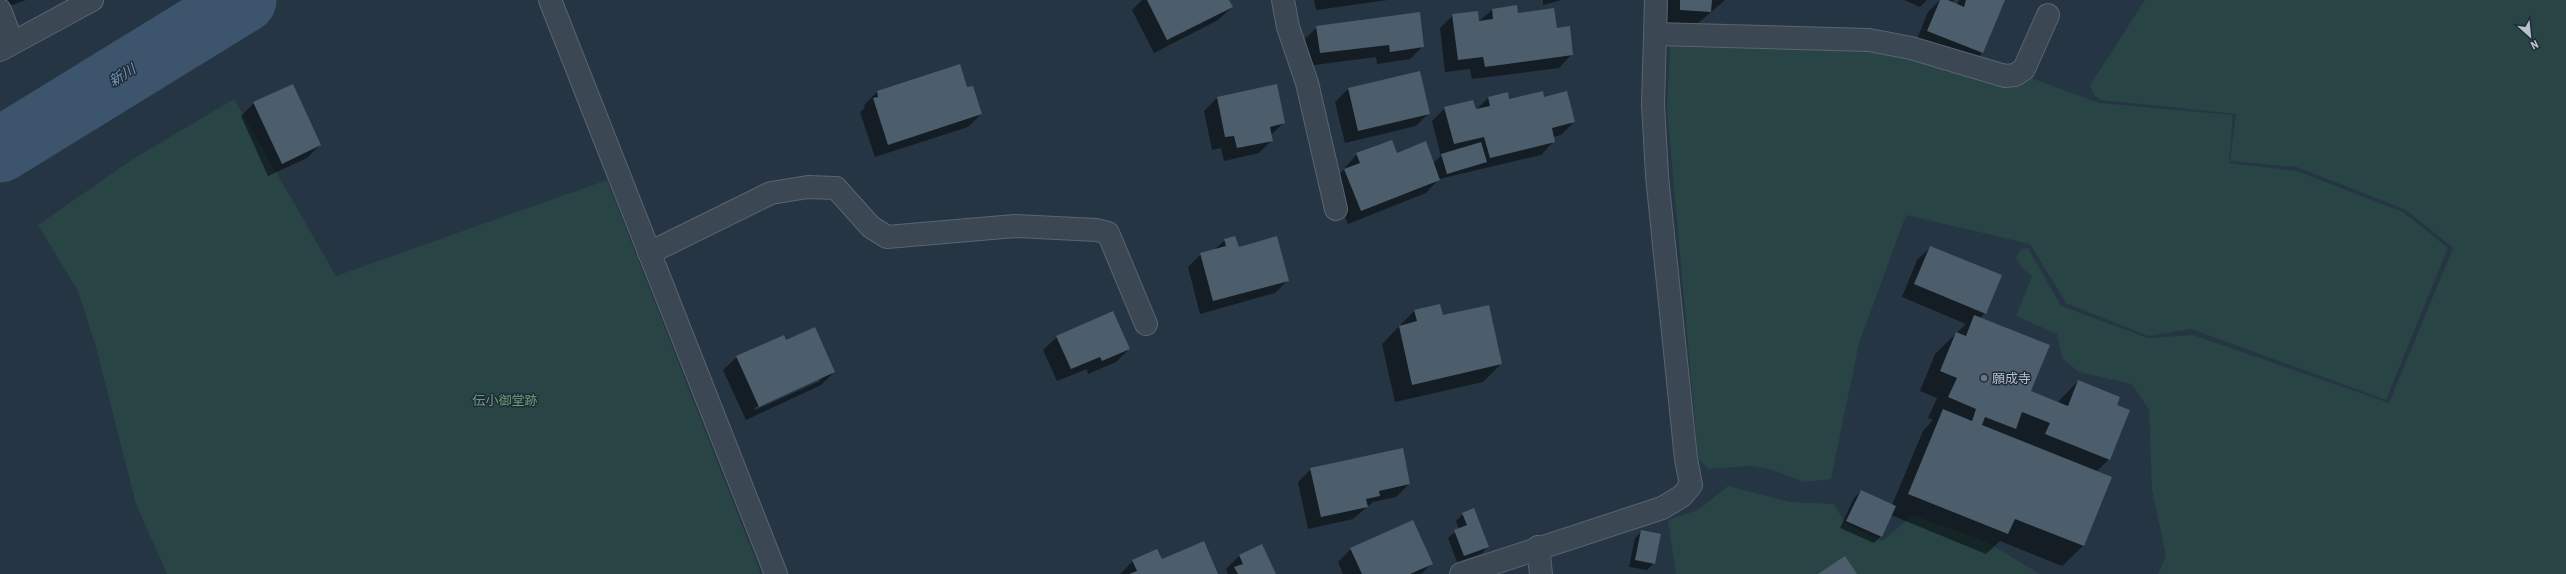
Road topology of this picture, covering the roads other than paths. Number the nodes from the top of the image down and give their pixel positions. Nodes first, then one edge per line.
1 (92, 0) edge
2 (550, 0) edge
3 (1283, 0) edge
4 (1656, 0) edge
5 (0, 10) edge
6 (2048, 15) dead end
7 (1656, 34) junction
8 (6, 46) edge
9 (1336, 209) dead end
10 (649, 253) junction
11 (1146, 324) dead end
12 (1538, 547) junction
13 (776, 574) edge
14 (1461, 574) edge
15 (1541, 574) edge

1 - 8 street
2 - 10 street
3 - 9 street
4 - 7 street
5 - 8 street
6 - 7 street
7 - 12 street
10 - 11 street
10 - 13 street
12 - 14 street
12 - 15 street

